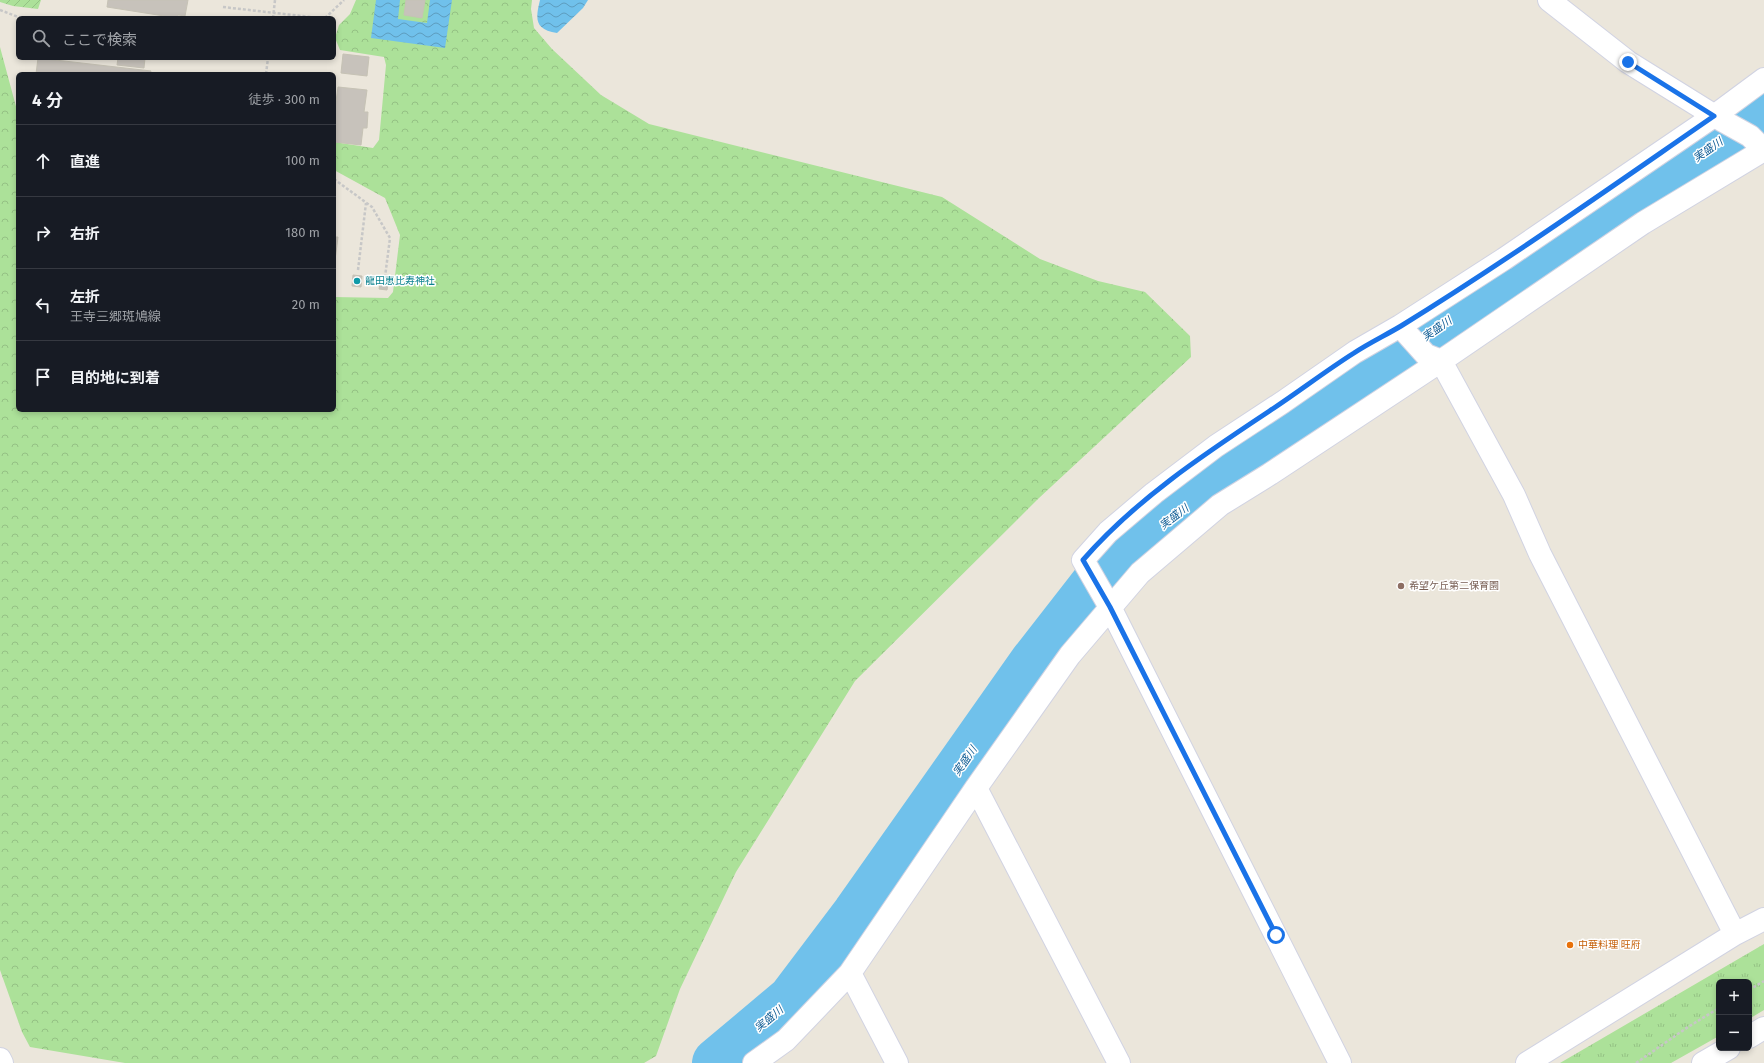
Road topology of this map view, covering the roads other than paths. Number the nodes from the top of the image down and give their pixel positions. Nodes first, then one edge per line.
1 (1549, 0) edge
2 (1764, 79) edge
3 (1719, 119) junction
4 (1759, 146) edge
5 (1400, 326) junction
6 (1433, 358) junction
7 (1106, 601) junction
8 (976, 788) junction
9 (1764, 919) edge
10 (1735, 934) junction
11 (850, 973) junction
12 (1764, 1028) edge
13 (1752, 1034) edge
14 (1724, 1051) edge
15 (0, 1059) edge
16 (2, 1063) edge
17 (754, 1063) edge
18 (897, 1063) edge
19 (1119, 1063) edge
20 (1340, 1063) edge
21 (1527, 1063) edge
22 (1703, 1063) edge

1 - 3 street
2 - 3 street
3 - 4 street
3 - 5 street
4 - 6 street
5 - 6 street
5 - 7 street
6 - 7 street
6 - 10 street
7 - 8 street
7 - 20 street
8 - 11 street
8 - 19 street
9 - 10 street
10 - 21 street
11 - 17 street
11 - 18 street
12 - 13 street
14 - 22 street
15 - 16 street

